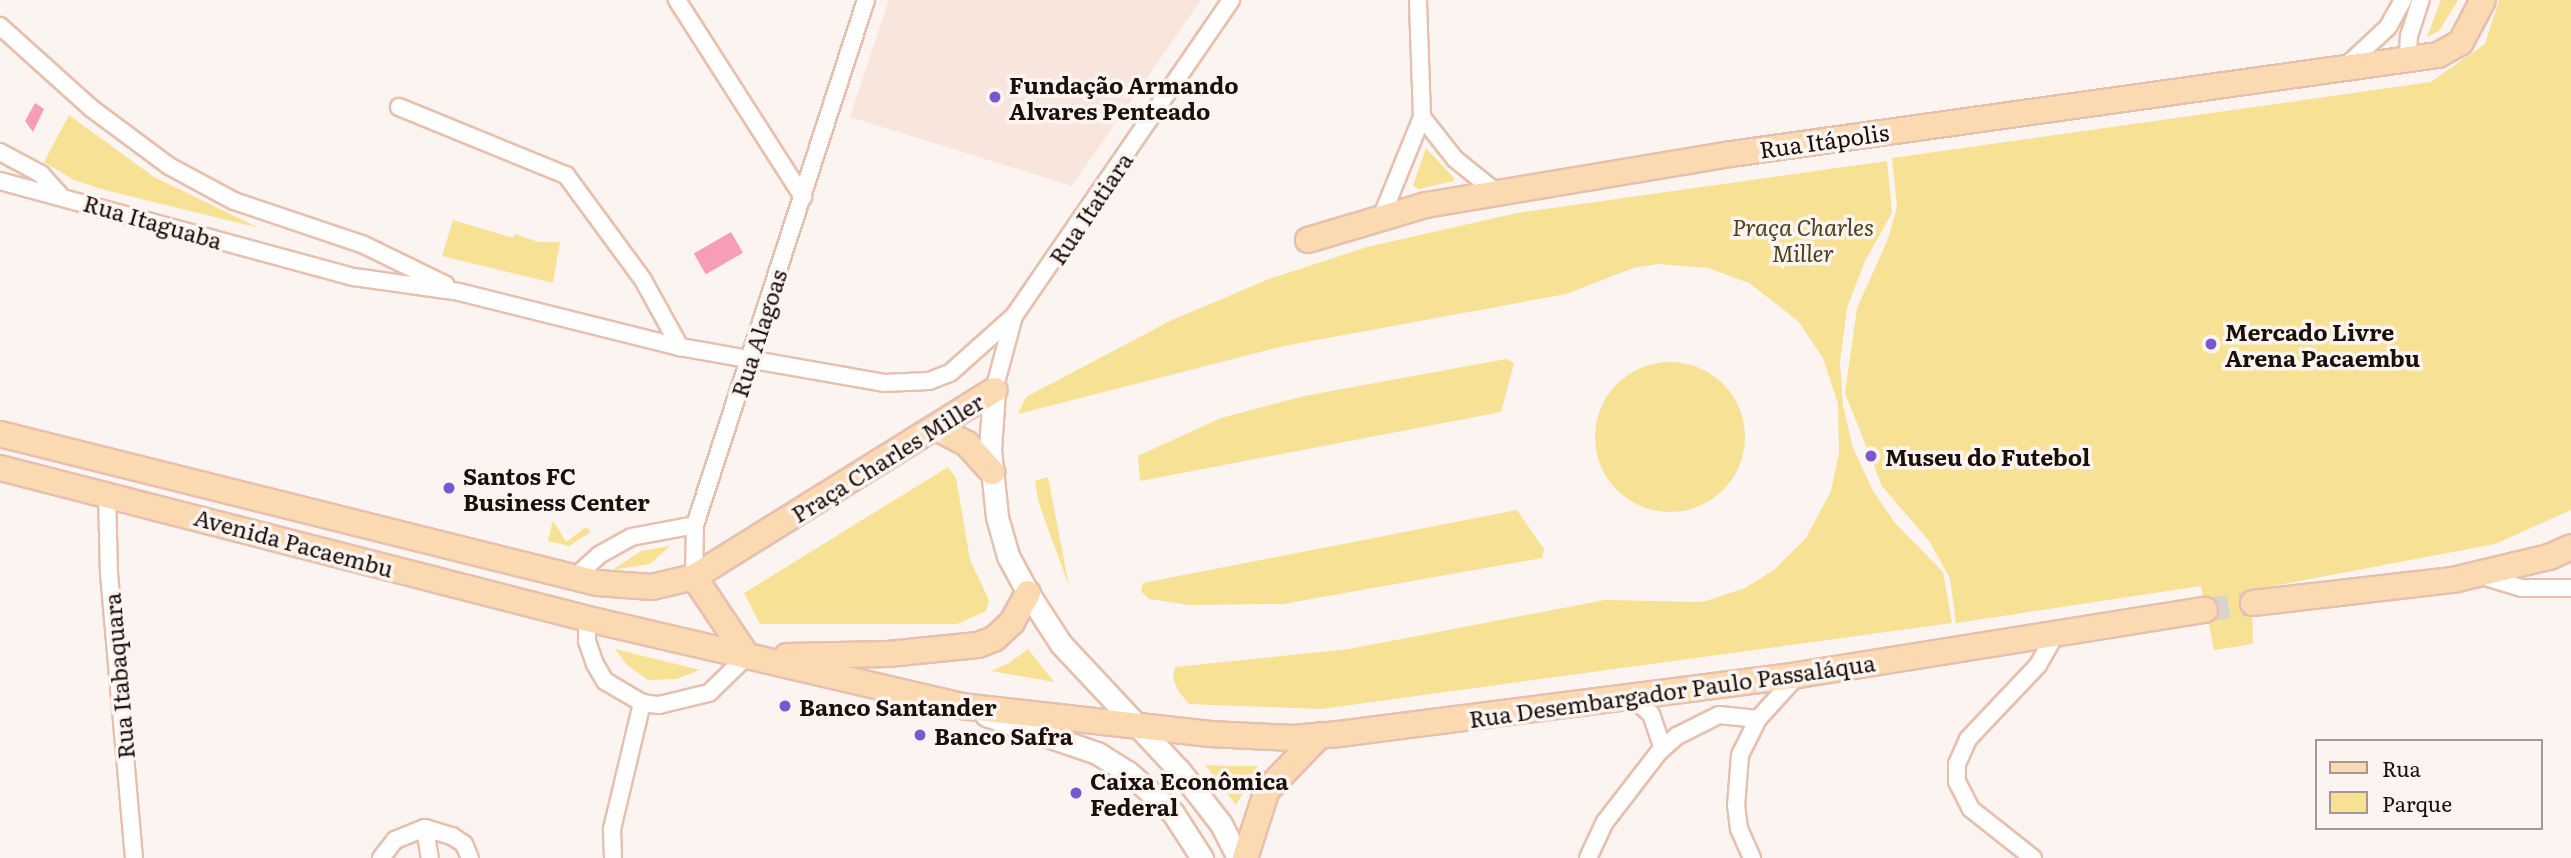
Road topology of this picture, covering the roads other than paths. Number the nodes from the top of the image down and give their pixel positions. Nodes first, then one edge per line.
1 (677, 0) edge
2 (866, 0) edge
3 (1231, 0) edge
4 (1418, 0) edge
5 (2403, 0) edge
6 (2421, 0) edge
7 (2483, 0) edge
8 (0, 26) edge
9 (2408, 59) junction
10 (2344, 68) junction
11 (399, 107) dead end
12 (1422, 117) junction
13 (1434, 135) junction
14 (1414, 142) junction
15 (0, 154) edge
16 (0, 172) edge
17 (0, 181) edge
18 (1496, 192) junction
19 (60, 195) junction
20 (803, 197) junction
21 (1381, 218) junction
22 (1308, 240) dead end
23 (459, 292) junction
24 (1014, 316) junction
25 (680, 347) junction
26 (748, 361) junction
27 (994, 390) junction
28 (936, 428) junction
29 (0, 434) edge
30 (0, 468) edge
31 (992, 472) junction
32 (107, 493) junction
33 (695, 525) junction
34 (2571, 547) edge
35 (2476, 574) junction
36 (576, 576) junction
37 (694, 577) junction
38 (2571, 589) edge
39 (1028, 593) junction
40 (2253, 603) tunnel mouth
41 (2206, 610) tunnel mouth
42 (588, 619) junction
43 (2054, 635) junction
44 (747, 656) junction
45 (1798, 675) junction
46 (1770, 678) junction
47 (1629, 695) junction
48 (642, 703) junction
49 (961, 706) junction
50 (1758, 719) junction
51 (1136, 725) junction
52 (1320, 735) junction
53 (1663, 748) junction
54 (425, 828) junction
55 (134, 858) edge
56 (381, 858) edge
57 (430, 858) edge
58 (470, 858) edge
59 (613, 858) edge
60 (1202, 858) edge
61 (1238, 858) edge
62 (1245, 858) edge
63 (1588, 858) edge
64 (1752, 858) edge
65 (2033, 858) edge

1 - 20 street
2 - 20 street, Rua Alagoas
3 - 24 street, Rua Itatiara
4 - 12 street
5 - 10 street
6 - 9 street
7 - 9 main road, Rua Itápolis
8 - 23 street
9 - 10 main road, Rua Itápolis
10 - 18 main road, Rua Itápolis
11 - 25 street
12 - 13 street
12 - 14 street
13 - 14 street
13 - 18 street
14 - 21 street
15 - 16 street
15 - 19 street
17 - 19 street, Rua Itaguaba
18 - 21 main road, Rua Itápolis
19 - 23 street, Rua Itaguaba
20 - 26 street, Rua Alagoas
21 - 22 main road, Rua Itápolis
23 - 25 street
24 - 26 street
24 - 27 street, Rua Itatiara
25 - 26 street
26 - 33 street, Rua Alagoas
27 - 28 main road, Praça Charles Miller
27 - 31 main road, Praça Charles Miller
28 - 31 main road
28 - 37 main road, Praça Charles Miller
29 - 36 main road, Avenida Pacaembu
30 - 32 main road, Avenida Pacaembu
31 - 39 main road, Praça Charles Miller
32 - 42 main road, Avenida Pacaembu
32 - 55 street, Rua Itabaquara
33 - 36 street
33 - 37 street, Rua Alagoas
34 - 35 main road
35 - 38 street
35 - 40 main road
36 - 37 main road, Praça Charles Miller
37 - 44 main road
39 - 44 main road
39 - 51 main road, Praça Charles Miller
41 - 43 main road, Rua Desembargador Paulo Passaláqua
42 - 44 main road
42 - 48 street
43 - 45 main road, Rua Desembargador Paulo Passaláqua
43 - 65 street
44 - 48 street
44 - 49 main road
45 - 46 main road, Rua Desembargador Paulo Passaláqua
45 - 50 street
46 - 47 main road, Rua Desembargador Paulo Passaláqua
46 - 50 street
47 - 52 main road, Rua Desembargador Paulo Passaláqua
47 - 53 street
48 - 59 street
49 - 51 main road
49 - 60 main road
50 - 53 street
50 - 64 street
51 - 52 main road, Rua Desembargador Paulo Passaláqua
51 - 61 main road, Praça Charles Miller
52 - 62 main road
53 - 63 street
54 - 56 street
54 - 57 street
54 - 58 street

